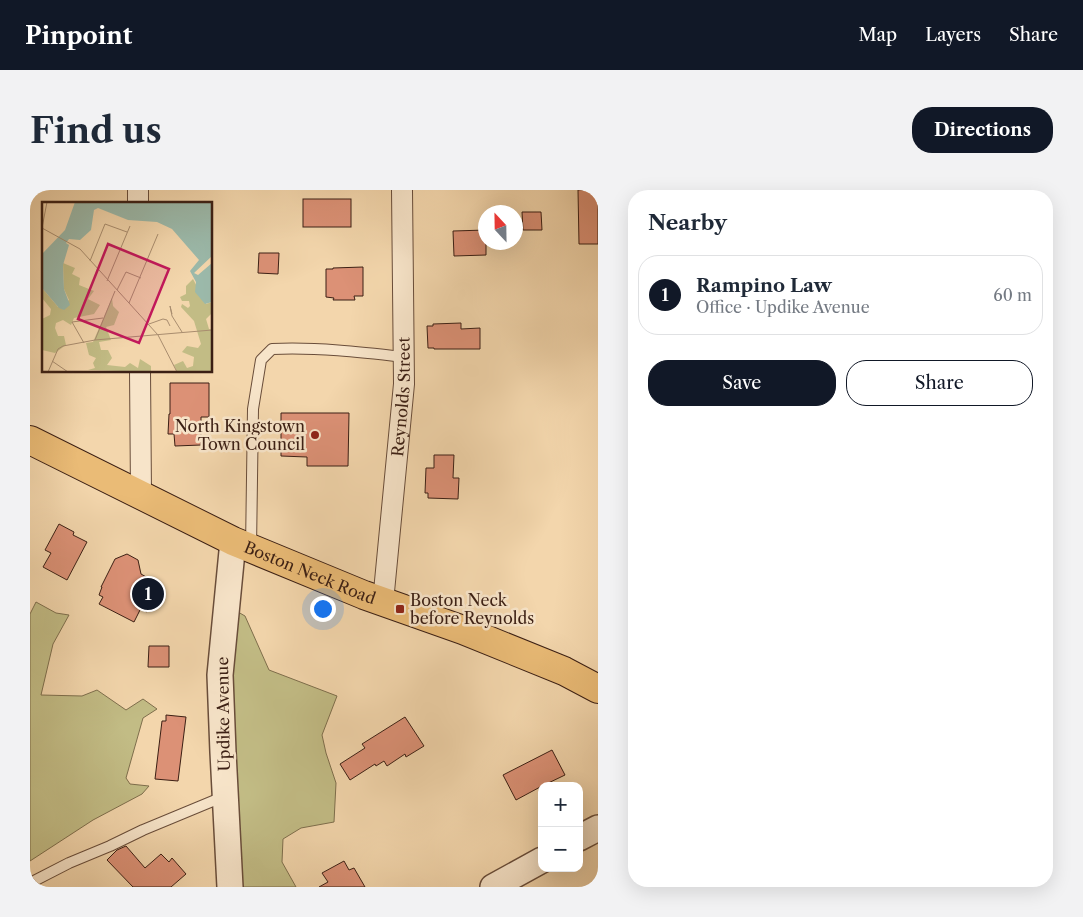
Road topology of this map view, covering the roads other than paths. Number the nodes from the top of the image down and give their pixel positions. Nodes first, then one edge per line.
1 (402, 190) edge
2 (404, 357) junction
3 (140, 372) edge
4 (30, 440) edge
5 (141, 494) junction
6 (242, 545) junction
7 (383, 602) junction
8 (598, 689) edge
9 (225, 796) junction
10 (598, 828) edge
11 (583, 836) edge
12 (538, 862) edge
13 (30, 883) edge
14 (230, 887) edge
15 (493, 887) edge

1 - 2 street, Reynolds Street
2 - 6 lane
2 - 7 street, Reynolds Street
3 - 5 street
4 - 5 main road, Boston Neck Road
5 - 6 main road, Boston Neck Road
6 - 7 main road, Boston Neck Road
6 - 9 street, Updike Avenue
7 - 8 main road, Boston Neck Road
9 - 13 lane
9 - 14 street, Updike Avenue
10 - 11 street
12 - 15 street

